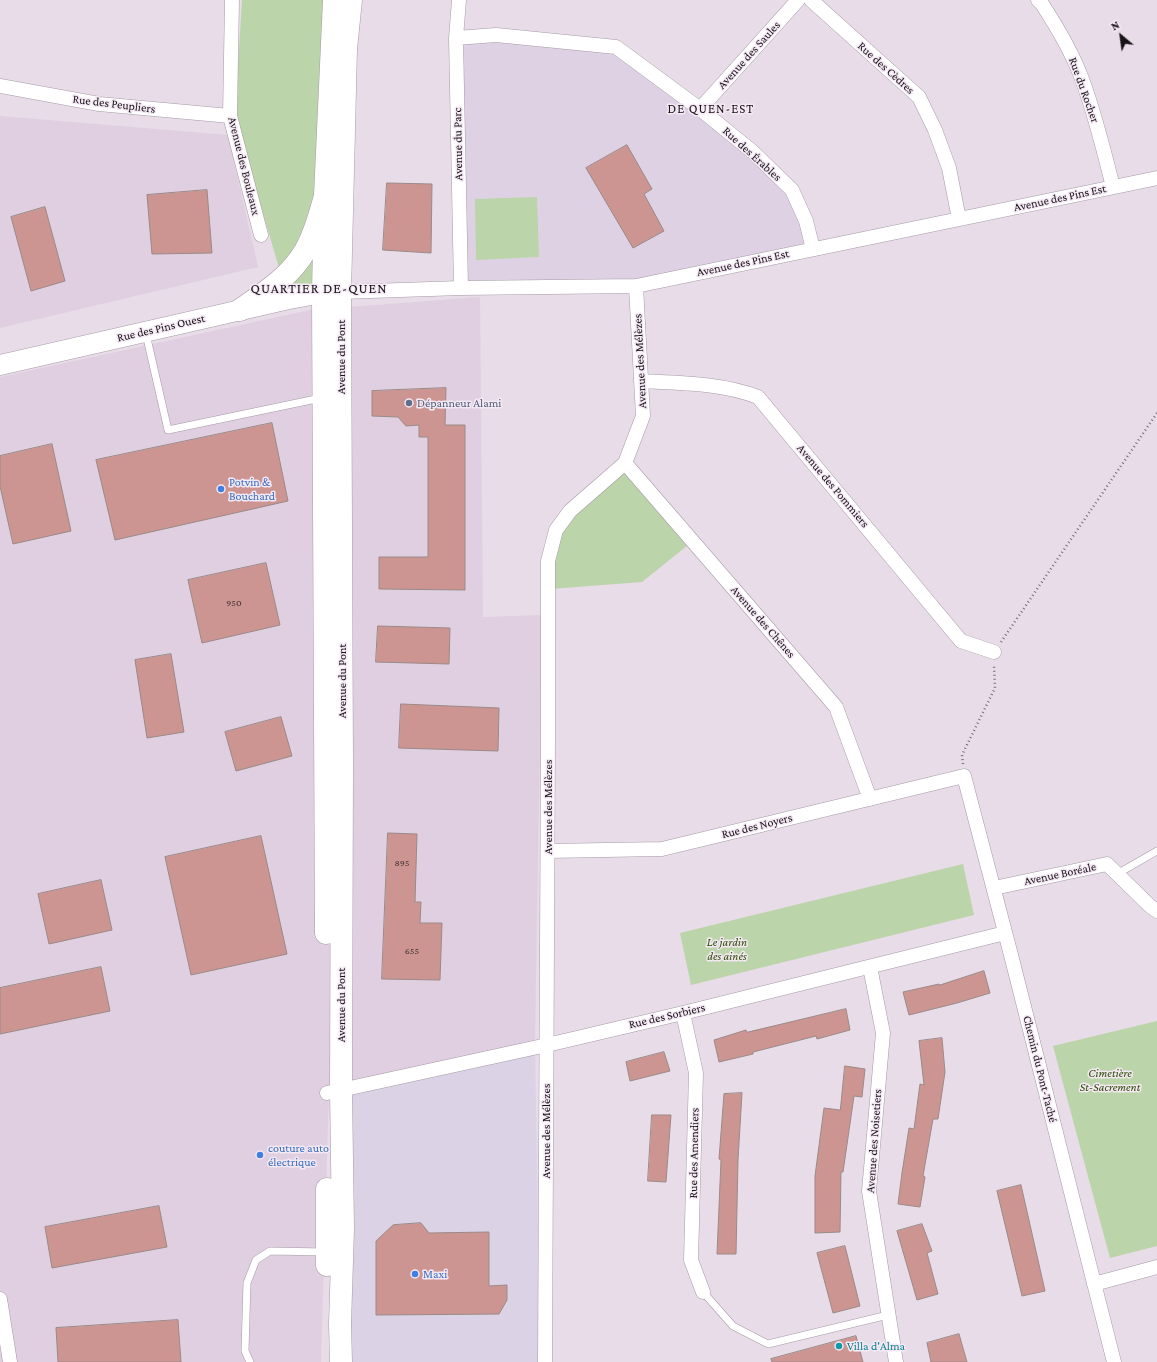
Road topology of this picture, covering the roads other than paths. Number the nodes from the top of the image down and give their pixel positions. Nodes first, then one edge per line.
1 (232, 0) edge
2 (334, 0) edge
3 (351, 0) edge
4 (459, 0) edge
5 (798, 0) edge
6 (812, 0) edge
7 (1038, 0) edge
8 (456, 38) junction
9 (0, 86) edge
10 (700, 109) junction
11 (230, 116) junction
12 (1157, 178) edge
13 (1113, 187) junction
14 (325, 196) junction
15 (959, 219) junction
16 (262, 234) dead end
17 (814, 249) junction
18 (636, 286) junction
19 (461, 288) junction
20 (332, 292) junction
21 (240, 310) junction
22 (146, 332) junction
23 (0, 365) edge
24 (641, 381) junction
25 (324, 397) junction
26 (625, 463) junction
27 (994, 652) road end
28 (964, 776) joint
29 (870, 798) junction
30 (548, 851) junction
31 (1157, 851) edge
32 (1117, 874) junction
33 (994, 888) junction
34 (1157, 911) edge
35 (1005, 933) junction
36 (870, 968) junction
37 (683, 1013) junction
38 (547, 1045) junction
39 (334, 1092) junction
40 (327, 1252) junction
41 (1157, 1268) edge
42 (1094, 1284) junction
43 (702, 1292) joint
44 (0, 1299) edge
45 (888, 1315) junction
46 (10, 1362) edge
47 (250, 1362) edge
48 (327, 1362) edge
49 (341, 1362) edge
50 (545, 1362) edge
51 (896, 1362) edge
52 (1114, 1362) edge

1 - 11 street, Avenue des Bouleaux
2 - 14 main road, Avenue du Pont
3 - 20 main road, Avenue du Pont
4 - 8 street, Avenue du Parc
5 - 10 street, Avenue des Saules
6 - 15 street, Rue des Cèdres
7 - 13 street, Rue du Rocher
8 - 10 street, Rue des Érables
8 - 19 street, Avenue du Parc
9 - 11 street, Rue des Peupliers
10 - 17 street, Rue des Érables
11 - 16 street, Avenue des Bouleaux
12 - 13 street, Avenue des Pins Est
13 - 15 street, Avenue des Pins Est
14 - 20 main road, Avenue du Pont
14 - 21 main road
15 - 17 street, Avenue des Pins Est
17 - 18 street, Avenue des Pins Est
18 - 19 street, Avenue des Pins Est
18 - 24 street, Avenue des Mélèzes
19 - 20 street, Avenue des Pins Est
20 - 21 main road, Rue des Pins Ouest
20 - 25 main road, Avenue du Pont
20 - 39 main road, Avenue du Pont
21 - 22 main road, Rue des Pins Ouest
22 - 23 main road, Rue des Pins Ouest
22 - 25 lane
24 - 26 street, Avenue des Mélèzes
24 - 27 street, Avenue des Pommiers
25 - 39 main road, Avenue du Pont
26 - 29 street, Avenue des Chênes
26 - 30 street, Avenue des Mélèzes
28 - 29 street, Rue des Noyers
28 - 33 street, Chemin du Pont-Taché
29 - 30 street, Rue des Noyers
30 - 38 street, Avenue des Mélèzes
31 - 32 lane
32 - 33 street, Avenue Boréale
32 - 34 street, Avenue Boréale
33 - 35 street, Chemin du Pont-Taché
35 - 36 street, Rue des Sorbiers
35 - 42 street, Chemin du Pont-Taché
36 - 37 street, Rue des Sorbiers
36 - 45 street, Avenue des Noisetiers
37 - 38 street, Rue des Sorbiers
37 - 43 street, Rue des Amendiers
38 - 39 street, Rue des Sorbiers
38 - 50 street, Avenue des Mélèzes
39 - 40 main road, Avenue du Pont
39 - 49 main road, Avenue du Pont
40 - 47 lane
40 - 48 main road, Avenue du Pont
41 - 42 street
42 - 52 street, Chemin du Pont-Taché
43 - 45 lane
44 - 46 street
45 - 51 street, Avenue des Noisetiers

